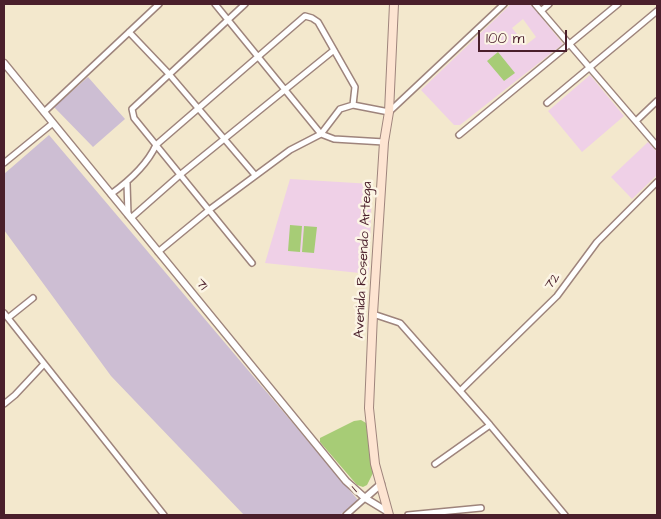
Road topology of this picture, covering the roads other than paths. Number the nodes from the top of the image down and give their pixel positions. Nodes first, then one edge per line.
1 (159, 4) edge
2 (215, 4) edge
3 (245, 4) edge
4 (394, 4) edge
5 (504, 4) edge
6 (535, 4) edge
7 (549, 4) edge
8 (618, 4) edge
9 (541, 11) junction
10 (657, 11) edge
11 (228, 20) junction
12 (129, 32) junction
13 (570, 44) junction
14 (334, 50) junction
15 (257, 57) junction
16 (4, 64) edge
17 (590, 68) junction
18 (169, 74) junction
19 (284, 90) junction
20 (657, 101) edge
21 (547, 103) dead end
22 (353, 106) junction
23 (198, 109) junction
24 (44, 112) junction
25 (389, 112) junction
26 (636, 121) junction
27 (53, 123) junction
28 (321, 134) junction
29 (459, 135) dead end
30 (223, 140) junction
31 (384, 142) junction
32 (156, 145) junction
33 (657, 146) edge
34 (4, 163) edge
35 (181, 174) junction
36 (255, 175) junction
37 (657, 182) edge
38 (127, 183) junction
39 (111, 194) junction
40 (209, 210) junction
41 (129, 217) junction
42 (158, 252) junction
43 (252, 263) dead end
44 (33, 298) dead end
45 (4, 313) edge
46 (373, 314) junction
47 (8, 318) junction
48 (44, 364) junction
49 (460, 391) junction
50 (4, 404) edge
51 (490, 425) junction
52 (434, 464) dead end
53 (381, 484) junction
54 (364, 498) junction
55 (481, 508) dead end
56 (389, 514) edge
57 (164, 515) edge
58 (346, 515) edge
59 (408, 515) edge
60 (565, 515) edge

1 - 12 street
2 - 11 street
3 - 11 street
4 - 25 main road, Avenida Rosendo Artega
5 - 25 street
6 - 9 street
7 - 9 street
8 - 13 street
9 - 13 street
10 - 17 street
11 - 15 street
11 - 18 street
12 - 18 street
12 - 24 street
13 - 17 street
13 - 29 street
14 - 15 street
14 - 19 street
14 - 22 street
15 - 19 street
15 - 23 street
16 - 24 street, 71
17 - 21 street
17 - 26 street
18 - 23 street
18 - 32 street
19 - 28 street
19 - 30 street
20 - 26 street
22 - 25 street
22 - 28 street
23 - 30 street
23 - 32 street
24 - 27 street, 71
25 - 31 main road, Avenida Rosendo Artega
26 - 33 street
27 - 34 street
27 - 39 street, 71
28 - 31 street
28 - 36 street
30 - 35 street
30 - 36 street
31 - 46 main road, Avenida Rosendo Artega
32 - 35 street
32 - 38 street
35 - 40 street
35 - 41 street
36 - 40 street
37 - 49 street, 72
38 - 39 street
38 - 41 street
39 - 41 street, 71
40 - 42 street
40 - 43 street
41 - 42 street, 71
42 - 54 street, 71
44 - 47 street
45 - 47 street
46 - 49 street
46 - 53 main road, Avenida Rosendo Artega
47 - 48 street
48 - 50 street
48 - 57 street
49 - 51 street
51 - 52 street
51 - 60 street
53 - 54 street, 1
53 - 56 main road, Avenida Rosendo Artega
54 - 56 street, 71
54 - 58 street, 1
55 - 59 street

